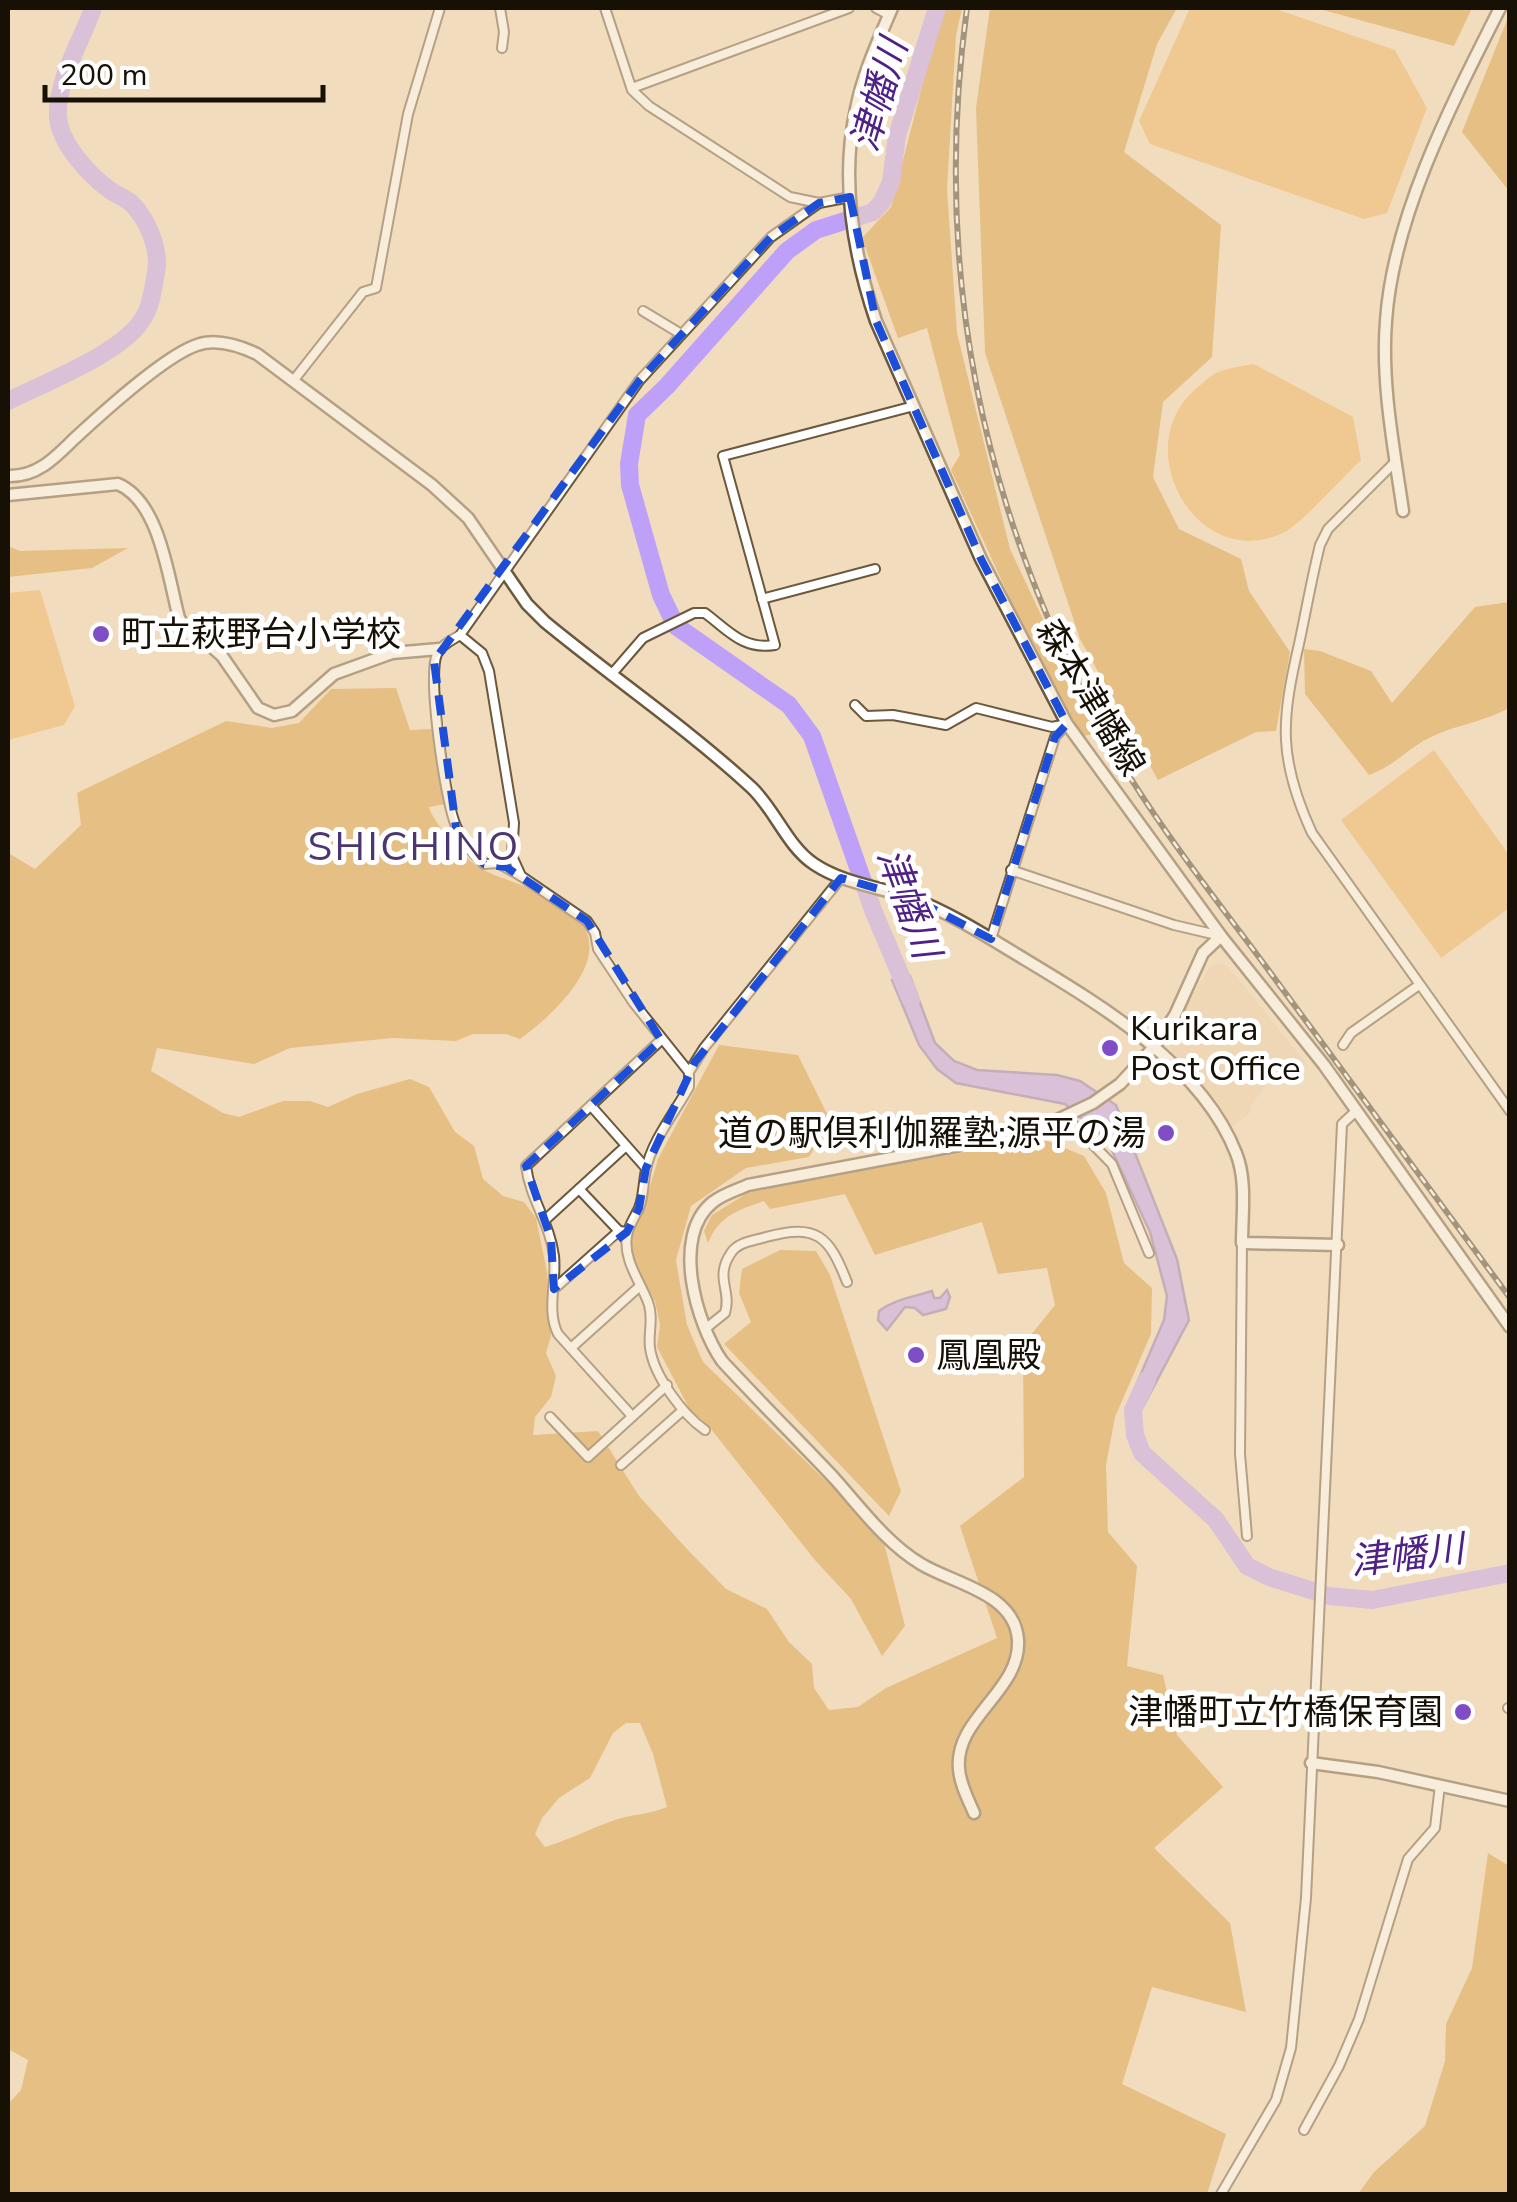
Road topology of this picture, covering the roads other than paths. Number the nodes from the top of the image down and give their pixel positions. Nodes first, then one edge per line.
1 (440, 8) edge
2 (500, 8) edge
3 (606, 8) edge
4 (849, 8) edge
5 (876, 8) edge
6 (1506, 8) edge
7 (890, 11) edge
8 (502, 48) dead end
9 (632, 88) junction
10 (850, 197) junction
11 (819, 202) junction
12 (644, 311) dead end
13 (682, 334) junction
14 (293, 381) junction
15 (914, 406) junction
16 (1396, 460) junction
17 (8, 476) edge
18 (8, 495) edge
19 (1402, 511) dead end
20 (875, 569) dead end
21 (504, 570) junction
22 (762, 599) junction
23 (460, 635) junction
24 (439, 649) junction
25 (611, 676) junction
26 (855, 705) dead end
27 (1067, 724) junction
28 (1011, 870) junction
29 (521, 876) junction
30 (841, 878) junction
31 (1222, 936) junction
32 (991, 939) junction
33 (1418, 985) junction
34 (661, 1040) junction
35 (1343, 1045) dead end
36 (1154, 1047) junction
37 (689, 1072) junction
38 (592, 1107) junction
39 (1510, 1111) edge
40 (1355, 1112) junction
41 (1066, 1117) junction
42 (626, 1146) junction
43 (646, 1168) junction
44 (579, 1189) junction
45 (545, 1220) junction
46 (623, 1232) junction
47 (1242, 1243) junction
48 (1338, 1245) junction
49 (1150, 1254) dead end
50 (846, 1282) dead end
51 (640, 1286) junction
52 (554, 1289) junction
53 (1510, 1327) edge
54 (704, 1329) junction
55 (571, 1348) junction
56 (667, 1385) junction
57 (682, 1410) junction
58 (632, 1416) junction
59 (550, 1417) dead end
60 (705, 1430) dead end
61 (621, 1465) dead end
62 (1247, 1536) dead end
63 (1311, 1763) junction
64 (1440, 1784) junction
65 (1510, 1801) edge
66 (974, 1813) dead end
67 (1304, 2130) dead end
68 (1222, 2194) edge

1 - 14 street
2 - 8 street
3 - 9 street
4 - 9 street
5 - 7 street
6 - 16 street
7 - 10 street, 森本津幡線
9 - 11 street
10 - 11 street
10 - 15 street, 森本津幡線
11 - 13 street
12 - 13 street
13 - 21 street
14 - 17 street
14 - 21 street
15 - 22 street
15 - 27 street, 森本津幡線
16 - 19 street
16 - 33 street
18 - 24 street
20 - 22 street
21 - 23 street
21 - 25 street
22 - 25 street
23 - 24 street
23 - 29 street
24 - 29 street
25 - 30 street
26 - 27 street
27 - 28 street
27 - 31 street, 森本津幡線
28 - 31 street
28 - 32 street
29 - 34 street
30 - 32 street
30 - 37 street
31 - 36 street
31 - 40 street, 森本津幡線
32 - 36 street
33 - 35 street
33 - 39 street
34 - 37 street
34 - 38 street
36 - 41 street
36 - 47 street
37 - 43 street
38 - 42 street
38 - 45 street
40 - 48 street
40 - 53 street, 森本津幡線
41 - 49 street
41 - 54 street
42 - 43 street
42 - 44 street
43 - 46 street
44 - 45 street
44 - 46 street
45 - 52 street
46 - 51 street
46 - 52 street
47 - 48 street
47 - 62 street
48 - 63 street
50 - 54 street
51 - 55 street
51 - 56 street
52 - 55 street
54 - 66 street
55 - 58 street
56 - 57 street
56 - 58 street
57 - 60 street
57 - 61 street
58 - 59 street
63 - 64 street
63 - 68 street
64 - 65 street
64 - 67 street

